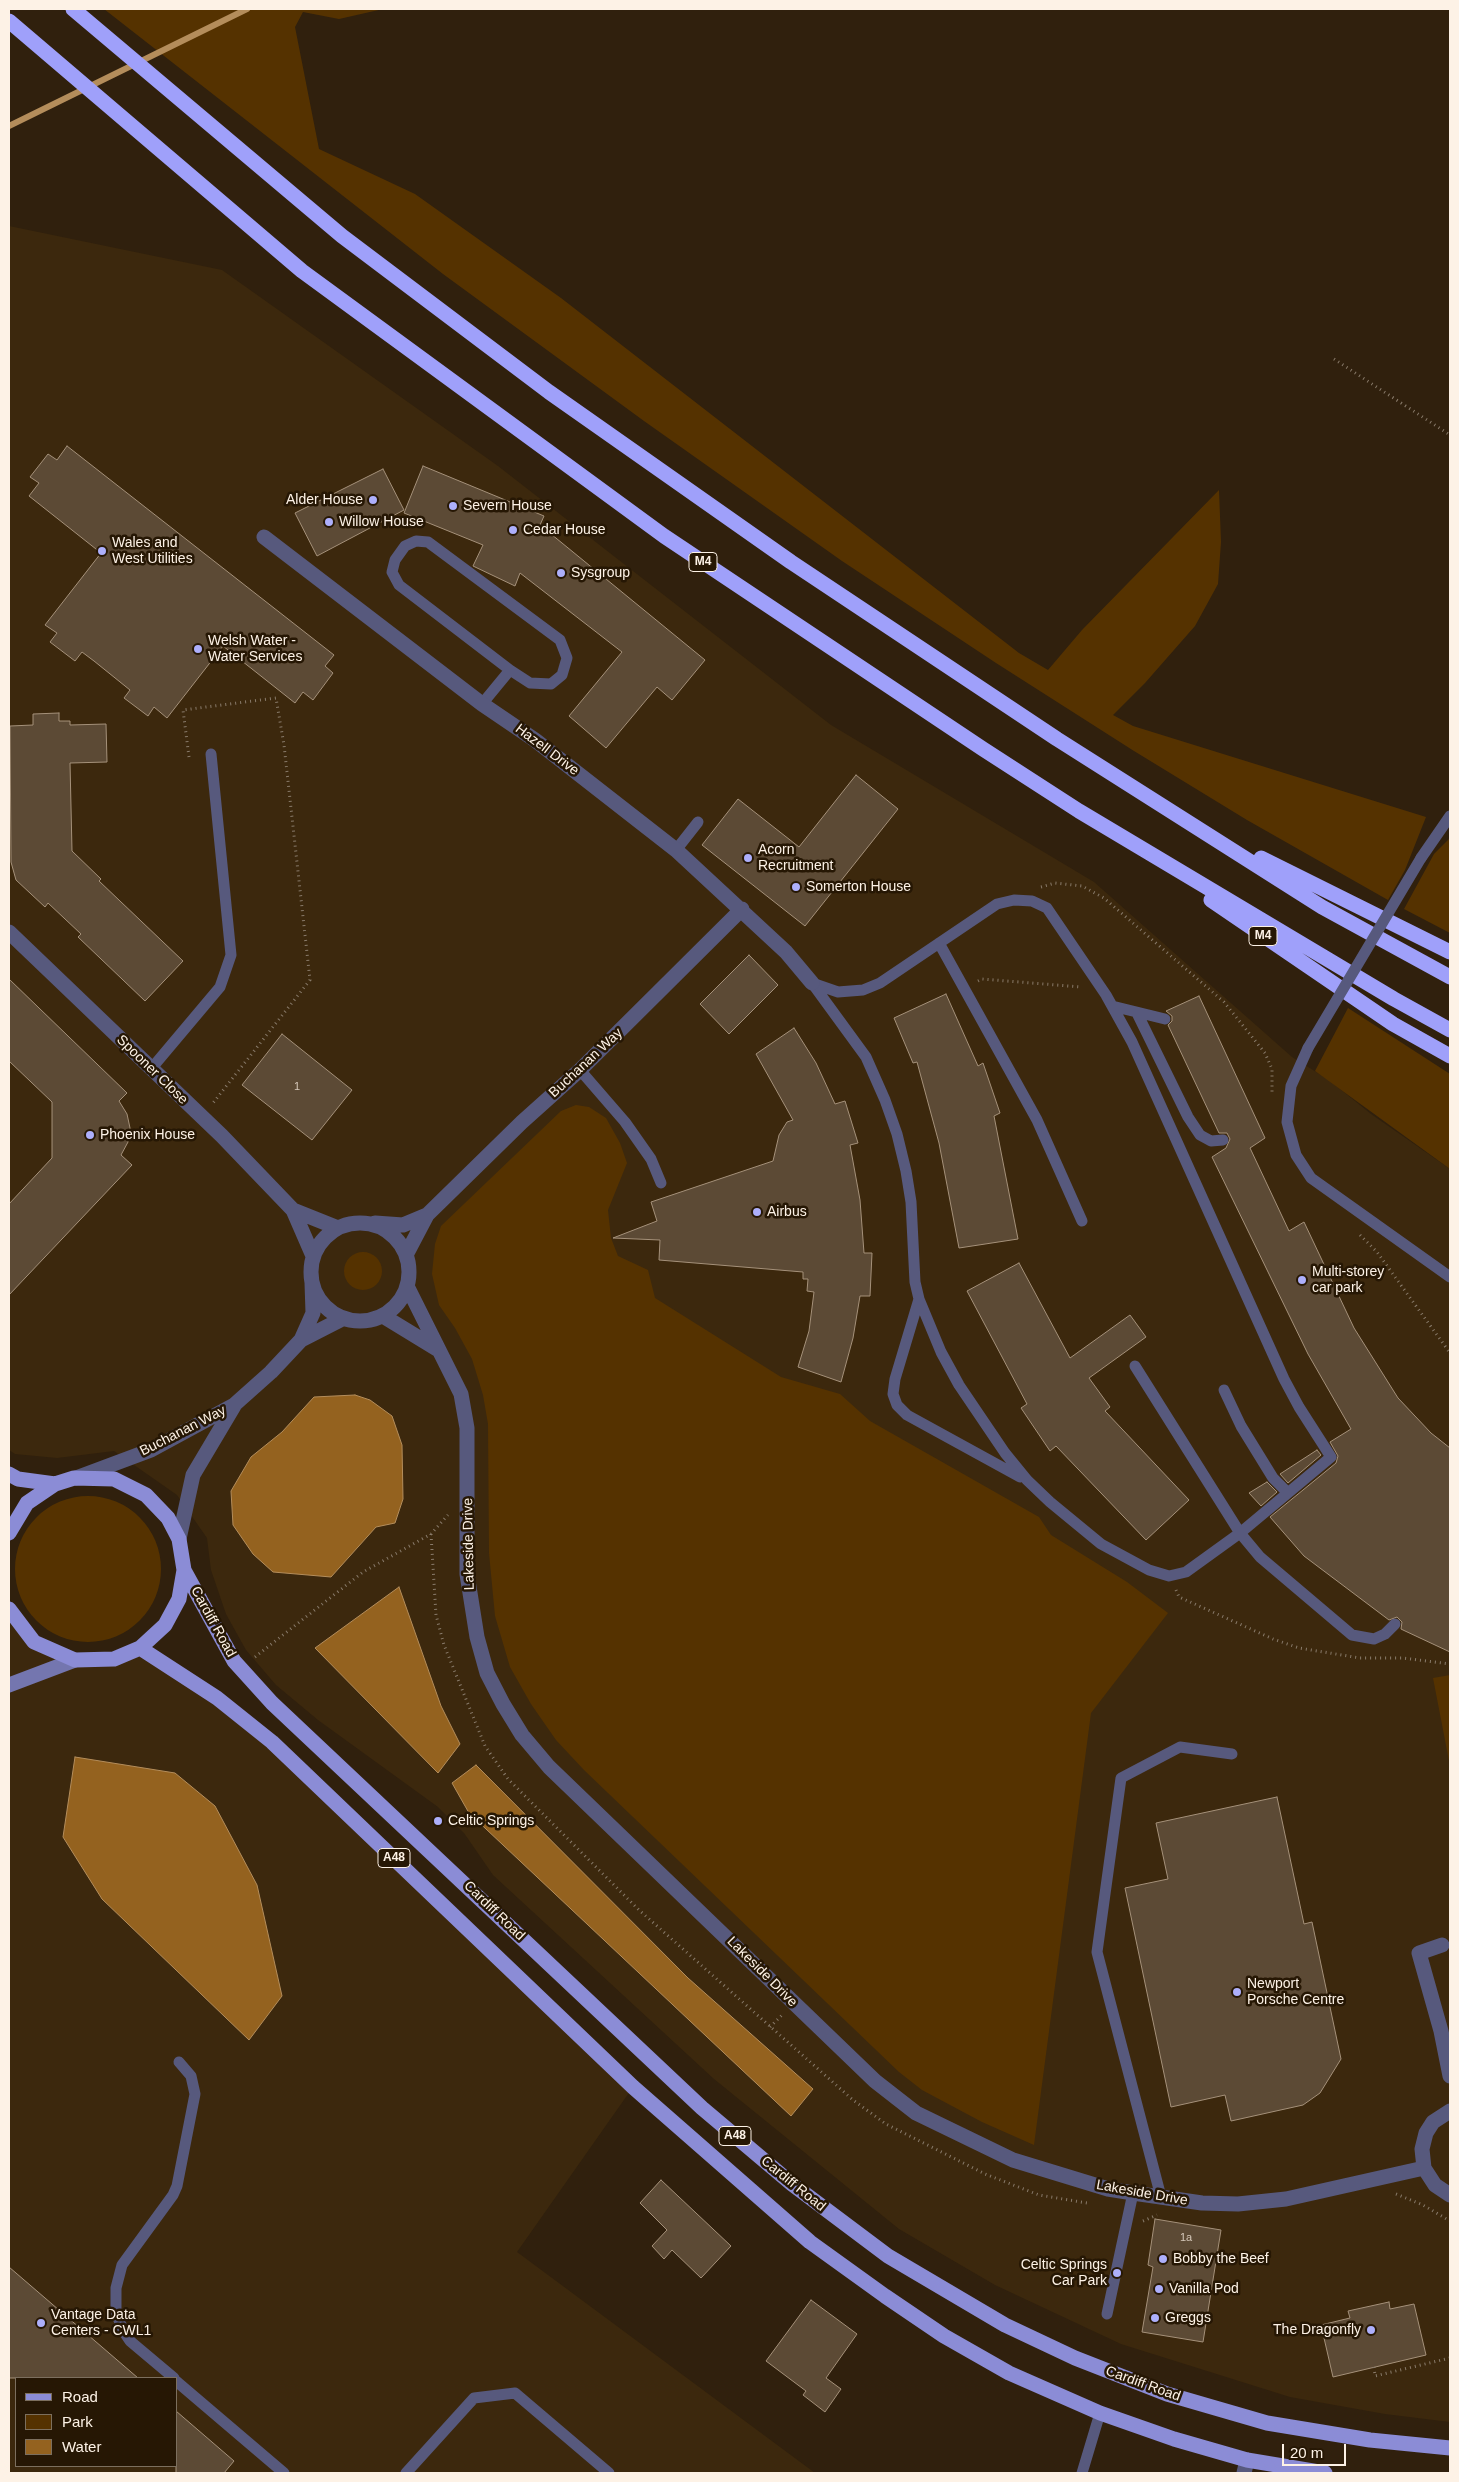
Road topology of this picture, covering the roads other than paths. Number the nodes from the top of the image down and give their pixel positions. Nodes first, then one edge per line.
1 (73, 9) edge
2 (9, 21) edge
3 (264, 537) dead end
4 (510, 670) junction
5 (482, 704) junction
6 (211, 754) dead end
7 (1079, 811) junction
8 (1450, 816) edge
9 (698, 822) dead end
10 (1192, 824) junction
11 (676, 850) junction
12 (742, 909) junction
13 (9, 932) edge
14 (939, 943) junction
15 (1450, 952) edge
16 (1450, 978) edge
17 (812, 983) junction
18 (1112, 1006) junction
19 (1137, 1012) junction
20 (1165, 1019) dead end
21 (1450, 1030) edge
22 (1450, 1056) edge
23 (151, 1069) junction
24 (580, 1070) junction
25 (1222, 1140) dead end
26 (661, 1183) dead end
27 (293, 1210) junction
28 (427, 1215) junction
29 (1082, 1221) dead end
30 (369, 1223) junction
31 (338, 1228) junction
32 (406, 1255) junction
33 (313, 1256) junction
34 (1450, 1277) edge
35 (312, 1284) junction
36 (407, 1286) junction
37 (919, 1299) junction
38 (383, 1316) junction
39 (342, 1318) junction
40 (301, 1340) junction
41 (441, 1352) junction
42 (1135, 1366) dead end
43 (1224, 1390) dead end
44 (234, 1405) junction
45 (9, 1474) edge
46 (74, 1478) junction
47 (1027, 1480) junction
48 (55, 1484) junction
49 (1287, 1492) junction
50 (9, 1533) edge
51 (1240, 1533) junction
52 (179, 1539) junction
53 (184, 1570) junction
54 (9, 1609) edge
55 (1395, 1624) dead end
56 (140, 1648) junction
57 (75, 1660) junction
58 (9, 1685) edge
59 (1232, 1754) dead end
60 (1442, 1945) dead end
61 (180, 2062) dead end
62 (1450, 2076) edge
63 (1450, 2110) edge
64 (1424, 2168) junction
65 (1133, 2193) junction
66 (1450, 2195) edge
67 (1161, 2197) junction
68 (1107, 2314) dead end
69 (173, 2377) edge
70 (178, 2382) edge
71 (1100, 2413) junction
72 (1450, 2448) edge
73 (1246, 2466) edge
74 (284, 2473) edge
75 (406, 2473) edge
76 (609, 2473) edge
77 (1082, 2473) edge
78 (1325, 2473) edge

1 - 10 highway
2 - 7 highway, M4
3 - 5 street, Hazell Drive
4 - 4 lane
4 - 5 lane
5 - 11 street, Hazell Drive
6 - 23 lane
7 - 21 highway, M4
7 - 22 highway, M4
8 - 34 lane, bridge
9 - 11 lane
10 - 15 highway
10 - 16 highway
11 - 12 street, Hazell Drive
12 - 17 street, Hazell Drive
12 - 24 street, Buchanan Way
13 - 23 street, Spooner Close
14 - 17 lane
14 - 18 lane
14 - 29 lane
17 - 37 lane
18 - 19 lane
18 - 49 lane
19 - 20 lane
19 - 25 lane
23 - 27 street, Spooner Close
24 - 26 lane
24 - 28 street, Buchanan Way
27 - 31 street, Spooner Close
27 - 33 street, Spooner Close
28 - 30 street, Buchanan Way
28 - 32 street, Buchanan Way
30 - 31 street, Buchanan Way
30 - 32 street
31 - 33 street, Buchanan Way
32 - 36 street
33 - 35 street, Buchanan Way
35 - 39 street
35 - 40 street, Buchanan Way
36 - 38 street
36 - 41 street, Lakeside Drive
37 - 47 lane
37 - 47 lane
38 - 39 street
38 - 41 street
39 - 40 street, Buchanan Way
40 - 44 street, Buchanan Way
41 - 65 street, Lakeside Drive
42 - 51 lane
43 - 49 lane
44 - 46 street, Buchanan Way
44 - 52 street, Buchanan Way
45 - 48 main road, Cardiff Road
46 - 48 main road, Cardiff Road
46 - 52 main road, Cardiff Road
47 - 51 lane
48 - 50 main road, Cardiff Road
49 - 51 lane
51 - 55 lane
52 - 53 main road, Cardiff Road
53 - 56 main road, Cardiff Road
53 - 72 main road, Cardiff Road / A48
54 - 57 main road, Cardiff Road
56 - 57 main road, Cardiff Road
56 - 71 main road, A48
57 - 58 street
59 - 67 lane
60 - 62 street
61 - 69 lane
63 - 64 street
64 - 66 street
64 - 67 street, Lakeside Drive
65 - 67 street, Lakeside Drive
65 - 68 lane
70 - 74 lane
71 - 73 main road, A48
71 - 77 lane
73 - 78 main road, A48
75 - 76 lane

